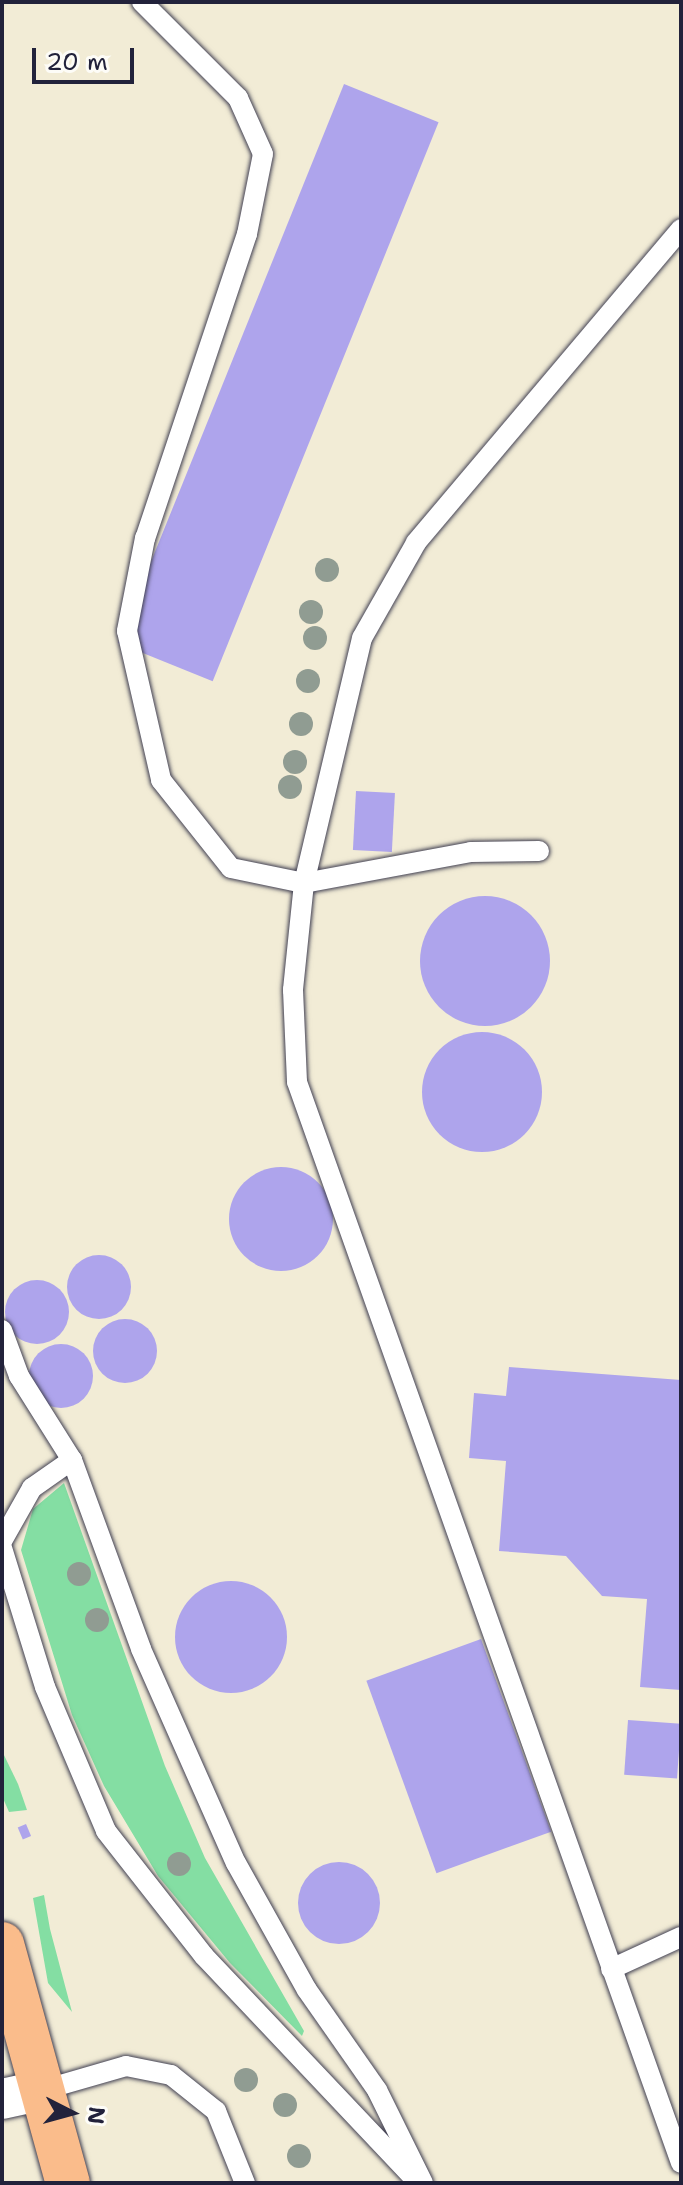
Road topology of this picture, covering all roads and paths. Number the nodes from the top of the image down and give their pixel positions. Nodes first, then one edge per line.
1 (142, 2) edge
2 (681, 229) edge
3 (539, 851) dead end
4 (304, 883) junction
5 (2, 1330) edge
6 (72, 1460) junction
7 (2, 1541) edge
8 (2, 1548) edge
9 (681, 1937) edge
10 (2, 1944) edge
11 (611, 1969) junction
12 (22, 2094) edge
13 (681, 2163) edge
14 (68, 2183) edge
15 (245, 2183) edge
16 (421, 2183) edge

1 - 4 lane
2 - 4 lane
3 - 4 lane
4 - 11 lane
5 - 6 lane
6 - 7 lane
6 - 16 lane
8 - 16 lane
9 - 11 lane
10 - 12 main road
11 - 13 lane
12 - 14 main road
12 - 15 lane

